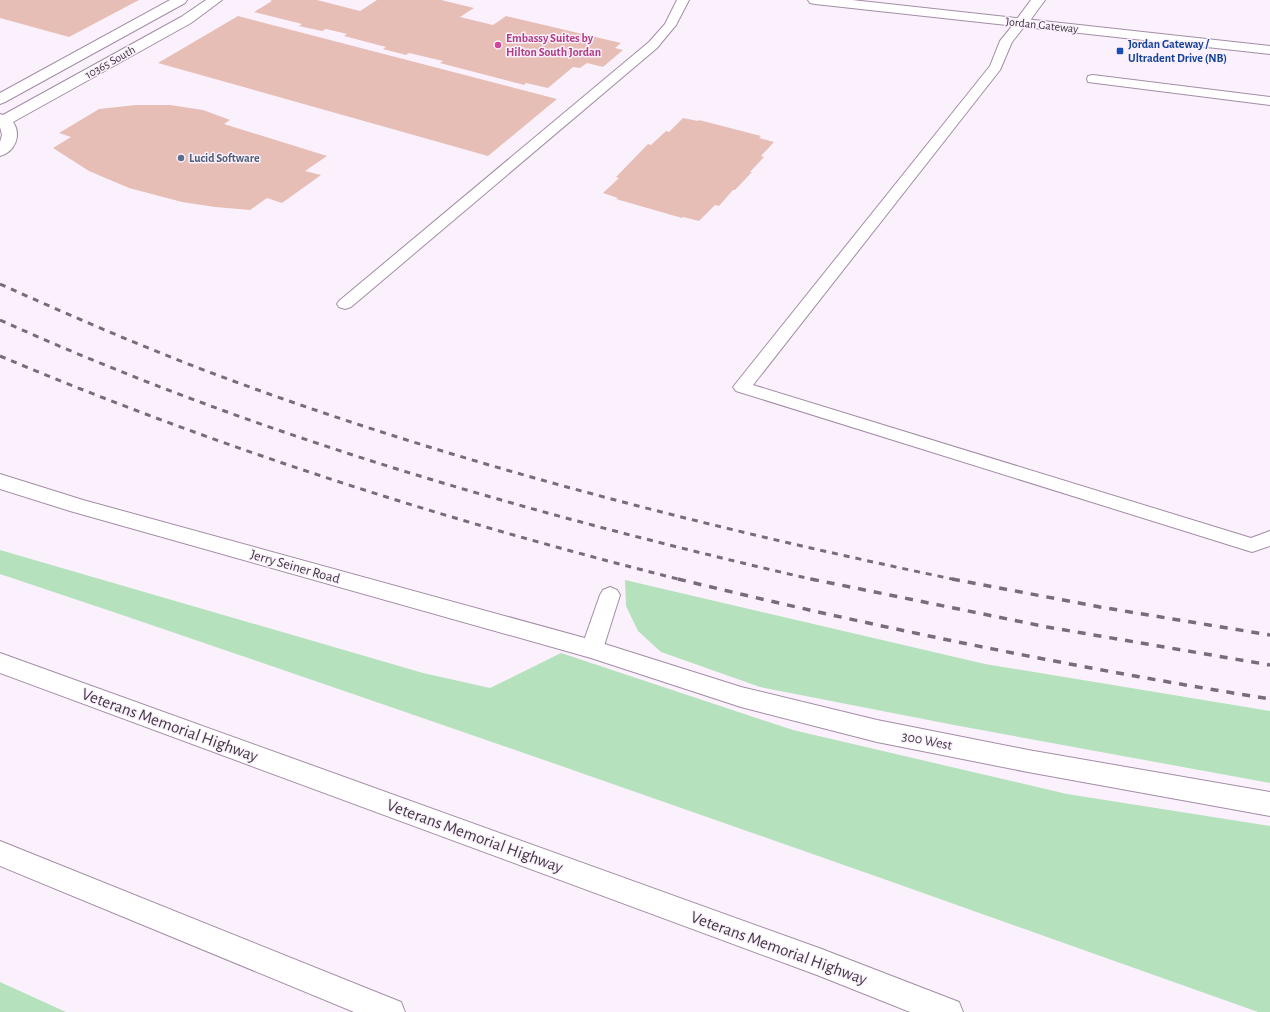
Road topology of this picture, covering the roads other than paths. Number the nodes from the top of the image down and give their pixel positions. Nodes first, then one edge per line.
1 (180, 0) edge
2 (215, 0) edge
3 (683, 0) edge
4 (815, 0) edge
5 (1038, 0) edge
6 (1020, 23) junction
7 (1270, 50) edge
8 (1093, 79) dead end
9 (0, 99) edge
10 (1270, 101) edge
11 (2, 120) edge
12 (0, 151) edge
13 (346, 304) dead end
14 (0, 480) edge
15 (1270, 538) edge
16 (610, 595) dead end
17 (592, 649) junction
18 (0, 663) edge
19 (1270, 804) edge
20 (0, 853) edge
21 (390, 1012) edge
22 (948, 1012) edge

1 - 9 main road, 10365 South
2 - 11 main road, 10365 South
3 - 13 lane
4 - 6 main road, Jordan Gateway
5 - 6 main road
6 - 7 main road, Jordan Gateway
6 - 15 lane
8 - 10 lane
11 - 12 main road, 10365 South
14 - 17 main road, Jerry Seiner Road
16 - 17 lane
17 - 19 main road, 300 West
18 - 22 main road, Veterans Memorial Highway
20 - 21 main road

